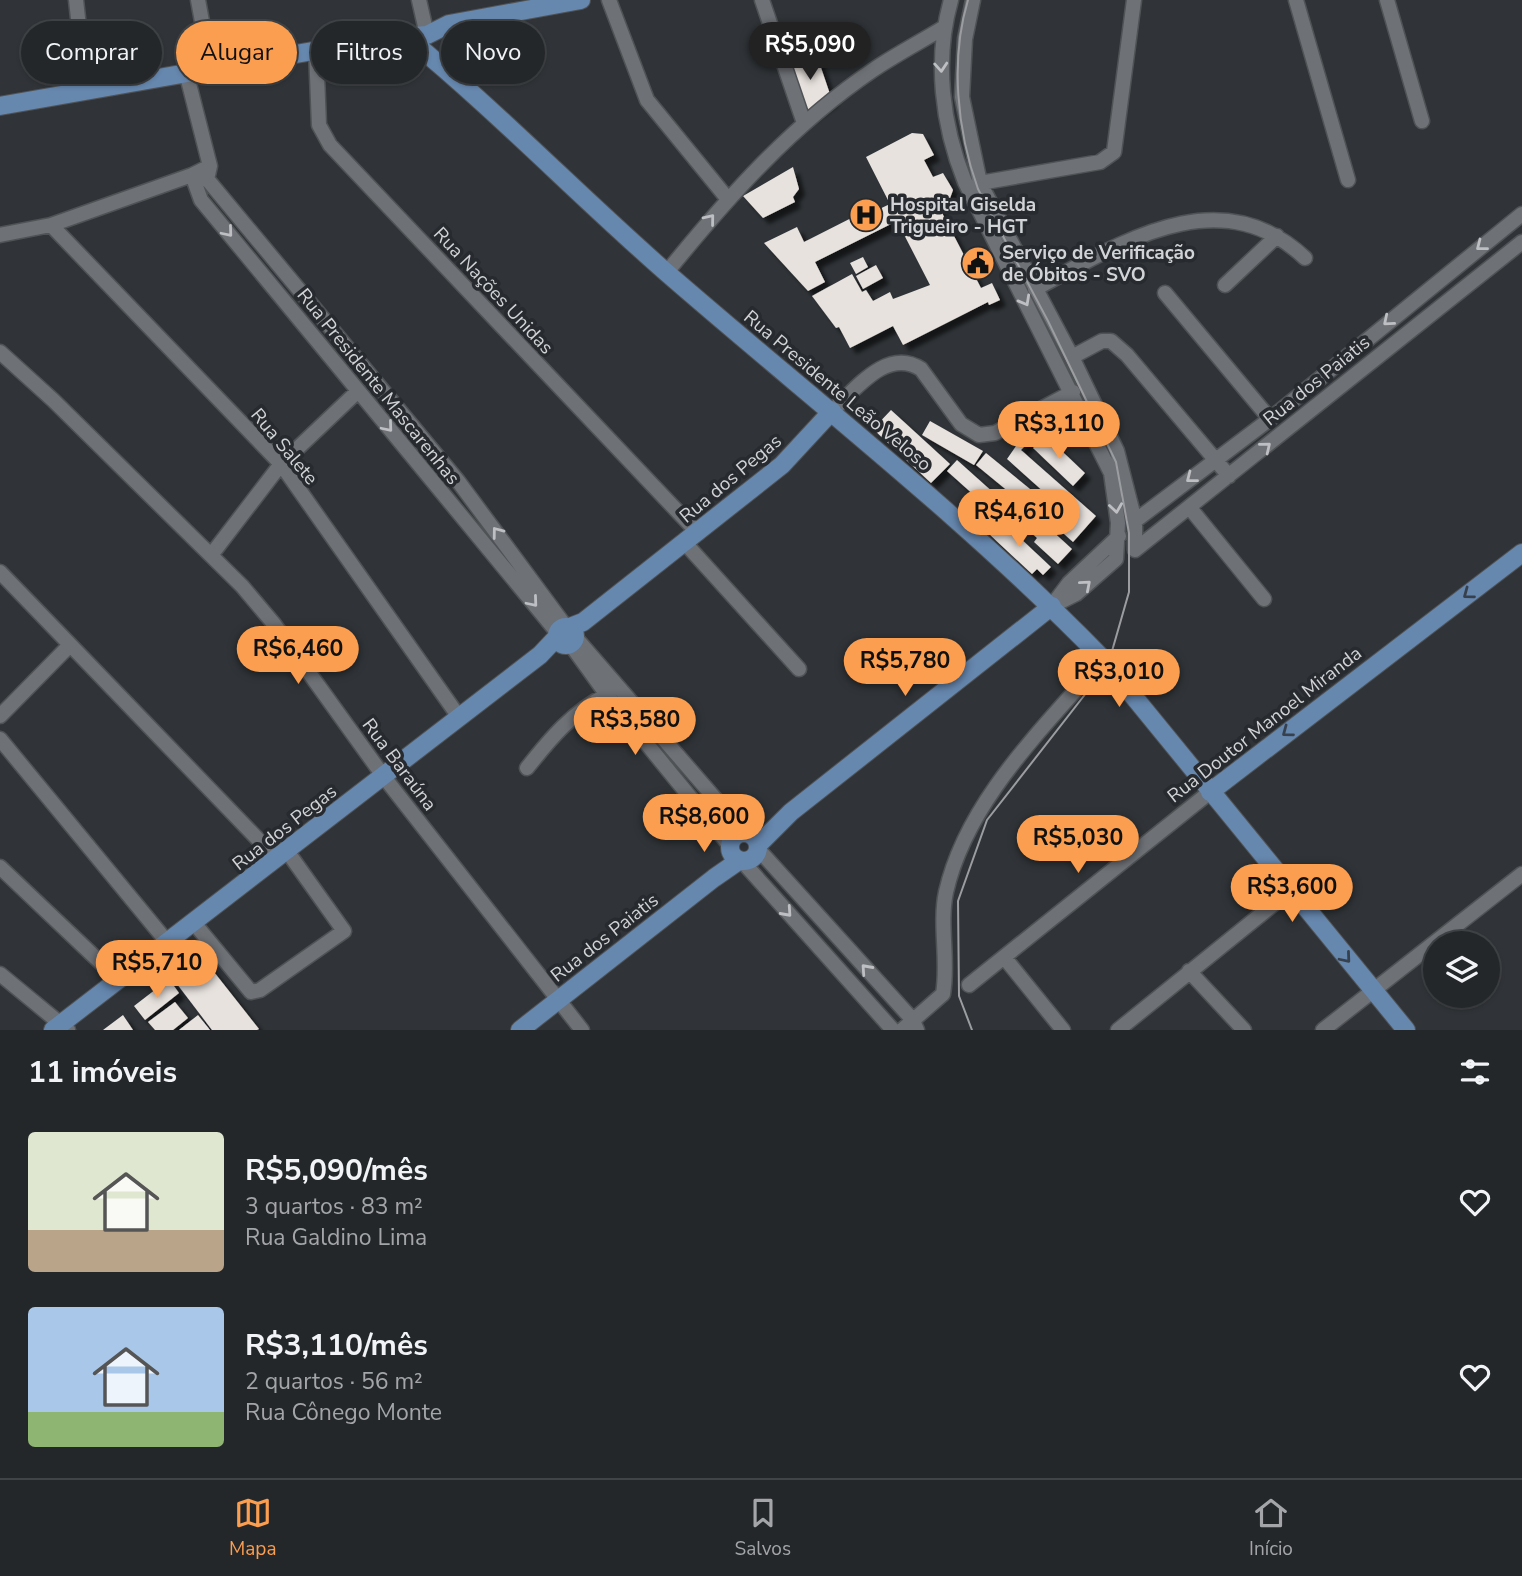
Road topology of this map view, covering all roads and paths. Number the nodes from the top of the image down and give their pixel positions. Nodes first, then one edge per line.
1 (76, 0) edge
2 (198, 0) edge
3 (419, 0) edge
4 (581, 0) edge
5 (609, 0) edge
6 (762, 0) edge
7 (951, 0) edge
8 (973, 0) edge
9 (1133, 0) edge
10 (1296, 0) edge
11 (1387, 0) edge
12 (202, 21) edge
13 (943, 28) junction
14 (433, 33) junction
15 (427, 34) edge
16 (427, 54) edge
17 (427, 58) edge
18 (436, 61) junction
19 (176, 77) edge
20 (189, 84) edge
21 (317, 84) edge
22 (86, 90) junction
23 (0, 106) edge
24 (1422, 121) dead end
25 (804, 122) junction
26 (209, 172) junction
27 (192, 175) junction
28 (1348, 180) dead end
29 (980, 183) junction
30 (727, 198) junction
31 (1522, 214) edge
32 (51, 226) junction
33 (0, 235) edge
34 (1277, 236) junction
35 (1522, 242) edge
36 (1305, 258) dead end
37 (667, 272) junction
38 (1225, 285) dead end
39 (1035, 289) junction
40 (1165, 293) dead end
41 (0, 352) edge
42 (1072, 357) junction
43 (358, 391) junction
44 (1073, 392) junction
45 (1286, 406) junction
46 (832, 411) junction
47 (1270, 419) junction
48 (1299, 421) junction
49 (1216, 460) junction
50 (281, 464) junction
51 (1229, 476) junction
52 (1190, 508) junction
53 (1136, 521) junction
54 (1119, 536) junction
55 (691, 538) junction
56 (1522, 553) edge
57 (212, 554) junction
58 (0, 572) edge
59 (1264, 599) dead end
60 (1052, 606) junction
61 (568, 634) junction
62 (70, 645) junction
63 (1103, 659) junction
64 (799, 669) dead end
65 (607, 695) junction
66 (0, 716) edge
67 (459, 717) junction
68 (0, 739) edge
69 (527, 768) dead end
70 (384, 777) junction
71 (1210, 792) junction
72 (752, 840) junction
73 (736, 854) junction
74 (282, 855) junction
75 (0, 867) edge
76 (1522, 873) edge
77 (1290, 891) junction
78 (194, 923) junction
79 (168, 943) junction
80 (1004, 957) junction
81 (1189, 971) junction
82 (0, 974) edge
83 (119, 980) junction
84 (969, 985) dead end
85 (1373, 991) junction
86 (557, 1000) junction
87 (910, 1026) edge
88 (61, 1028) edge
89 (520, 1030) edge
90 (582, 1030) edge
91 (893, 1030) edge
92 (1063, 1030) edge
93 (1118, 1030) edge
94 (1244, 1030) edge
95 (1323, 1030) edge
96 (1406, 1030) edge

1 - 22 street
2 - 12 street
3 - 14 street
4 - 14 main road
5 - 30 street
6 - 25 street
7 - 13 street
8 - 29 street
9 - 29 street
10 - 28 street
11 - 24 street
13 - 25 street
13 -> 44 street
14 - 15 main road
14 - 18 main road
16 - 18 main road, Rua Presidente Leão Veloso
17 - 18 main road
18 - 37 main road, Rua Presidente Leão Veloso
19 - 22 main road
20 - 26 street, Rua Presidente Mascarenhas
21 - 55 street, Rua Nações Unidas
22 - 23 main road
25 - 30 street
26 - 27 street
61 -> 26 street, Rua Presidente Mascarenhas
27 - 32 street
27 -> 43 street, Rua Presidente Mascarenhas
29 - 39 street
37 -> 30 street
31 -> 45 street, Rua dos Paiatis
32 - 33 street
32 - 50 street, Rua Salete
34 - 36 street
34 - 38 street
34 - 39 street
35 - 48 street, Rua dos Paiatis
37 - 46 main road, Rua Presidente Leão Veloso
39 - 42 street
40 - 47 street
41 - 57 street, Rua Baraúna
42 - 49 street
42 - 53 street
43 - 50 street
43 -> 61 street, Rua Presidente Mascarenhas
44 - 46 street
44 -> 54 street
45 - 47 street, Rua dos Paiatis
45 - 48 street
46 - 55 main road, Rua dos Pegas
46 - 60 main road, Rua Presidente Leão Veloso
47 - 49 street, Rua dos Paiatis
51 -> 48 street, Rua dos Paiatis
49 - 51 street
49 -> 53 street, Rua dos Paiatis
50 - 57 street
50 - 67 street, Rua Salete
51 - 52 street, Rua dos Paiatis
52 - 53 street, Rua dos Paiatis
52 - 59 street
54 - 60 street
60 -> 54 street
55 - 61 main road, Rua dos Pegas
55 - 64 street, Rua Nações Unidas
56 -> 71 main road, Rua Doutor Manoel Miranda
57 - 70 street, Rua Baraúna
58 - 62 street
60 - 63 main road, Rua Presidente Leão Veloso
60 - 72 main road
61 - 65 street, Rua Presidente Mascarenhas
61 - 67 main road, Rua dos Pegas
61 - 72 street, Rua Presidente Mascarenhas
62 - 66 street
62 - 74 street
63 - 71 main road, Rua Presidente Leão Veloso
63 - 87 street
65 - 69 street
65 - 73 street, Rua Presidente Mascarenhas
67 - 70 main road, Rua dos Pegas
68 - 79 street
70 - 74 main road, Rua dos Pegas
70 - 86 street, Rua Baraúna
71 - 77 main road, Rua Presidente Leão Veloso
71 - 80 street, Rua Doutor Manoel Miranda
72 - 73 main road
72 - 73 main road
87 -> 72 street, Rua Presidente Mascarenhas
73 - 86 main road, Rua dos Paiatis
73 -> 91 street, Rua Presidente Mascarenhas
74 - 78 main road, Rua dos Pegas
74 - 78 street
75 - 83 street
76 - 85 street
77 - 81 street
77 -> 85 main road, Rua Presidente Leão Veloso
78 - 79 main road, Rua dos Pegas
79 - 83 main road, Rua dos Pegas
80 - 84 street, Rua Doutor Manoel Miranda
80 - 92 street
81 - 93 street
81 - 94 street
82 - 88 street
83 - 88 main road, Rua dos Pegas
85 - 95 street
85 - 96 main road, Rua Presidente Leão Veloso
86 - 89 main road, Rua dos Paiatis
86 - 90 street, Rua Baraúna

